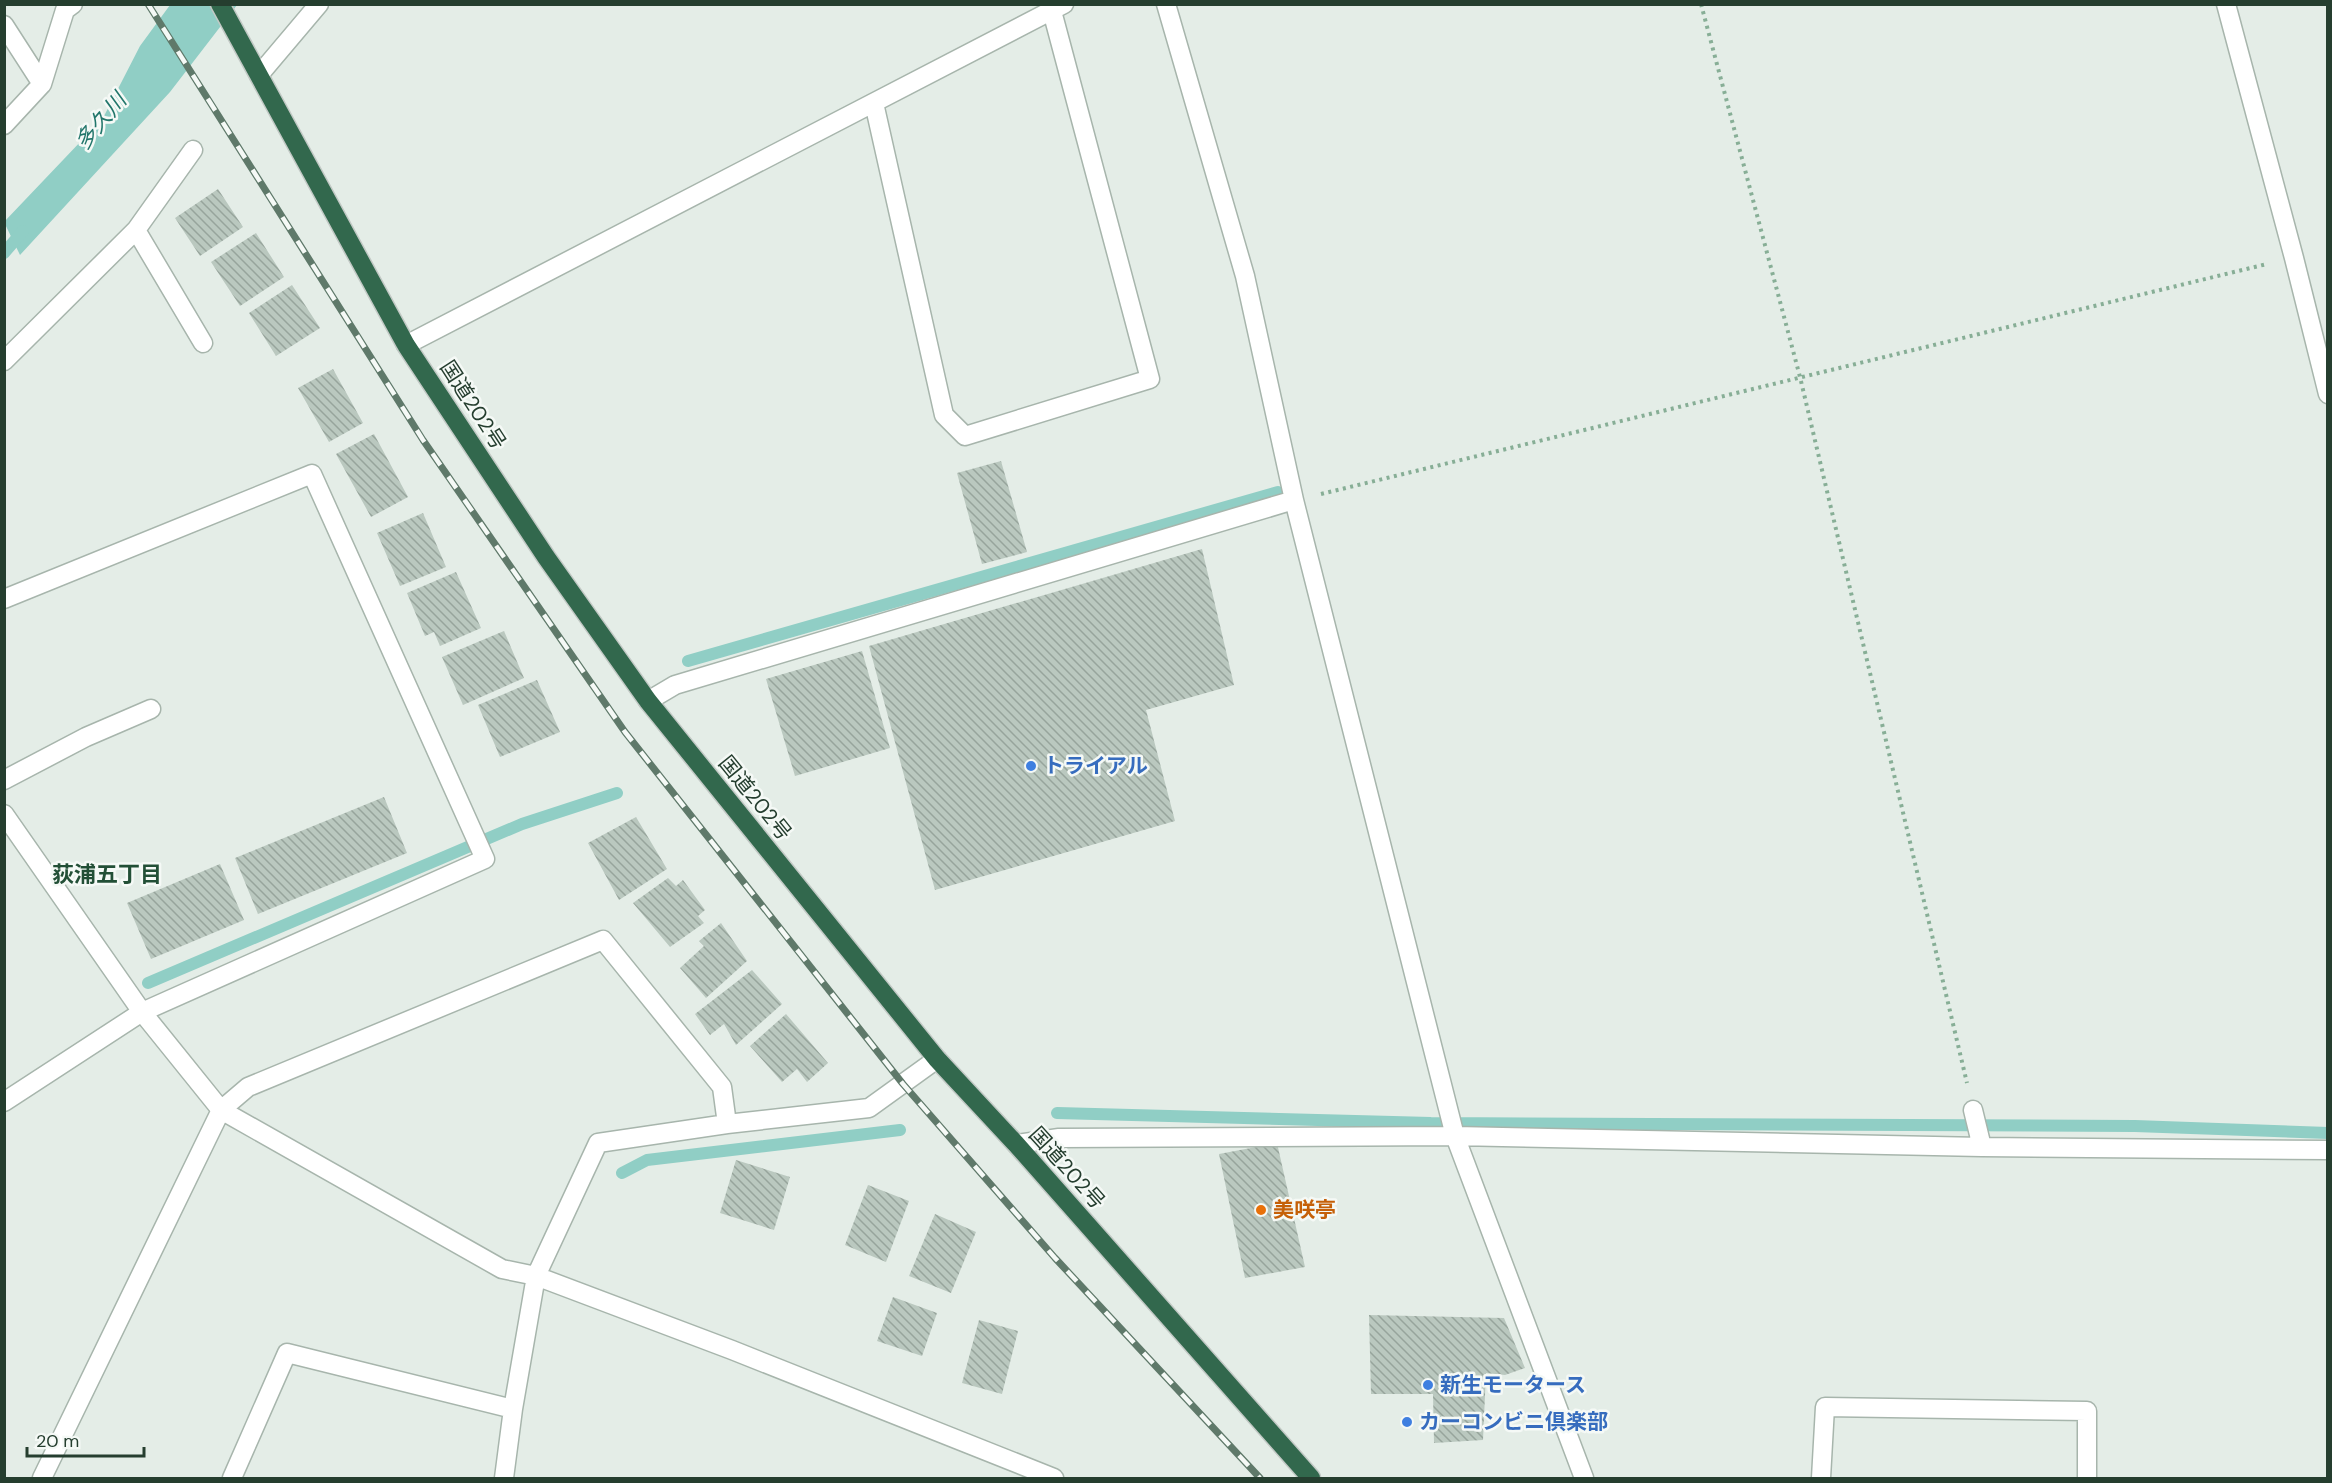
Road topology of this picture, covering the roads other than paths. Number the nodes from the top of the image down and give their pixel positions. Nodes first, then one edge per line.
1 (73, 4) edge
2 (219, 4) edge
3 (319, 4) edge
4 (1166, 4) edge
5 (2226, 4) edge
6 (1058, 8) edge
7 (4, 25) edge
8 (259, 75) junction
9 (42, 84) junction
10 (874, 103) junction
11 (4, 125) edge
12 (193, 150) dead end
13 (136, 230) junction
14 (203, 343) dead end
15 (406, 345) junction
16 (4, 362) edge
17 (2328, 394) edge
18 (1294, 500) junction
19 (4, 599) edge
20 (648, 701) junction
21 (151, 708) dead end
22 (4, 780) edge
23 (4, 814) edge
24 (142, 1012) junction
25 (937, 1059) junction
26 (4, 1102) edge
27 (221, 1110) junction
28 (1973, 1110) road end
29 (727, 1124) junction
30 (1455, 1137) junction
31 (1016, 1144) junction
32 (1982, 1147) junction
33 (2328, 1150) edge
34 (536, 1276) junction
35 (513, 1409) junction
36 (42, 1479) edge
37 (232, 1479) edge
38 (504, 1479) edge
39 (1054, 1479) edge
40 (1311, 1479) edge
41 (1584, 1479) edge
42 (1821, 1479) edge
43 (2087, 1479) edge

1 - 9 street
2 - 8 highway, 国道202号
3 - 8 street
4 - 18 street
5 - 17 street
6 - 10 street
6 - 10 street
7 - 9 street
8 - 15 highway, 国道202号
9 - 11 street
10 - 15 street
12 - 13 street
13 - 14 street
13 - 16 street
15 - 20 highway, 国道202号
18 - 20 street
18 - 30 street
19 - 24 street
20 - 25 highway, 国道202号
21 - 22 street
23 - 24 street
24 - 26 street
24 - 27 street
25 - 29 street
25 - 31 highway, 国道202号
27 - 29 street
27 - 34 street
27 - 36 street
28 - 32 street
29 - 34 street
30 - 31 street
30 - 32 street
30 - 41 street
31 - 40 highway, 国道202号
32 - 33 street
34 - 35 street
34 - 39 street
35 - 37 street
35 - 38 street
42 - 43 street

